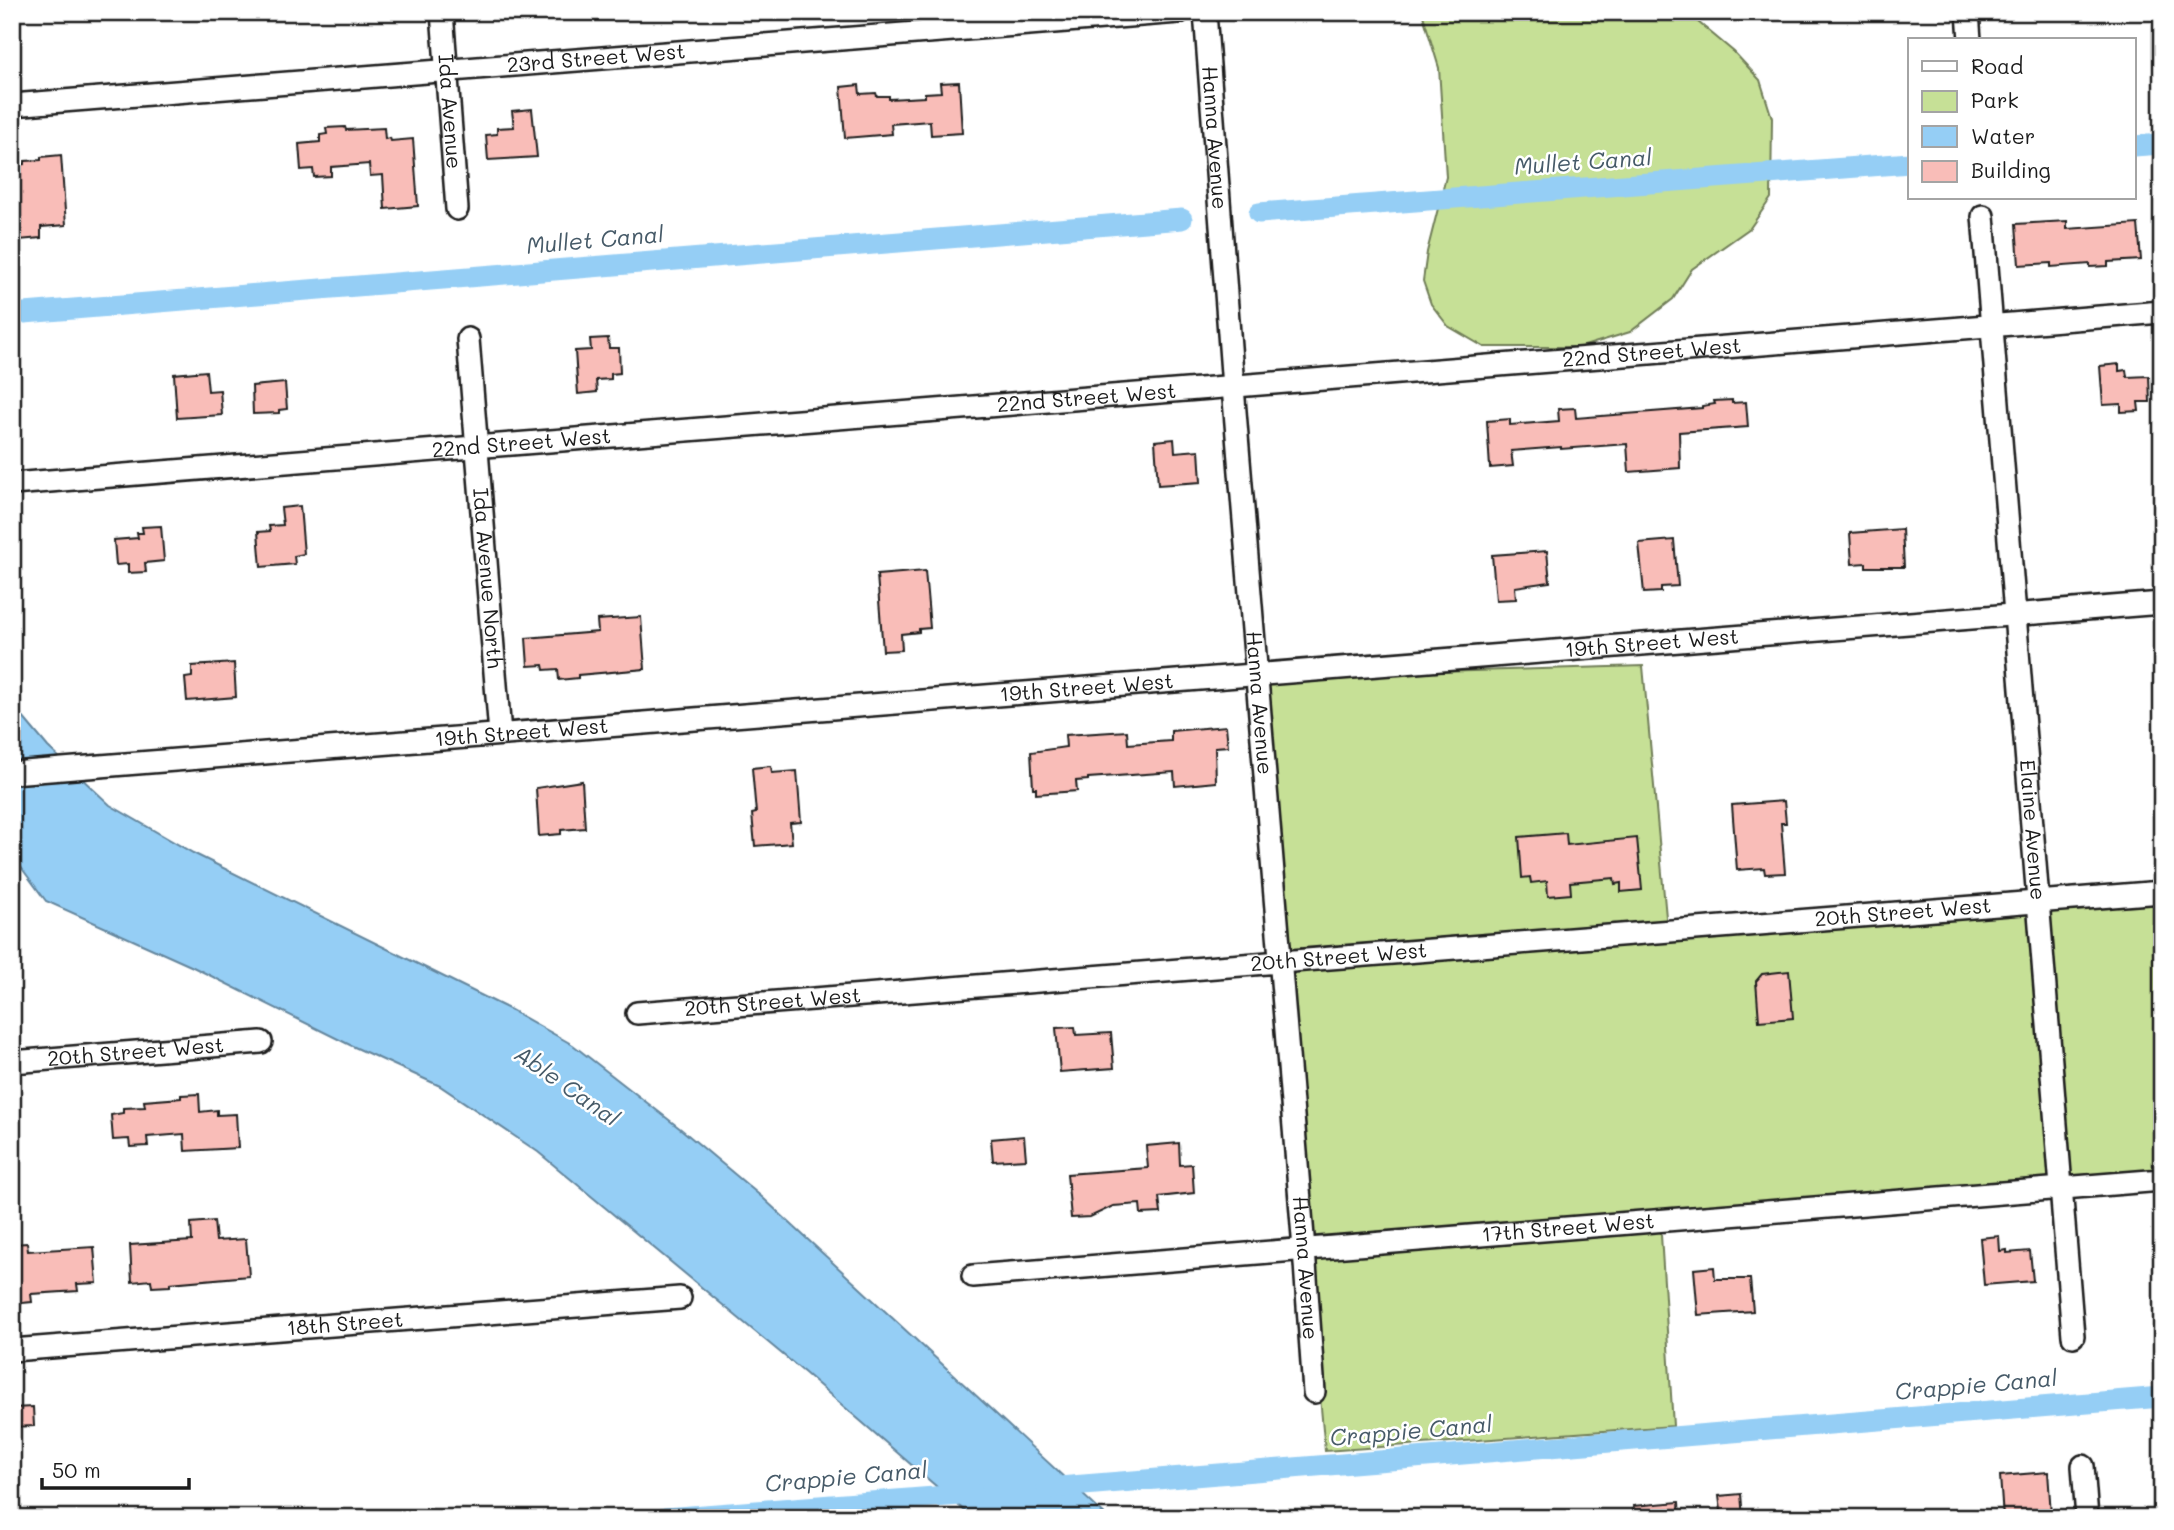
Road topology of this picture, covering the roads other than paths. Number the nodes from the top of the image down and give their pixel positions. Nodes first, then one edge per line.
1 (442, 12) edge
2 (1179, 12) edge
3 (1205, 12) edge
4 (1968, 12) edge
5 (1970, 38) edge
6 (446, 71) junction
7 (12, 105) edge
8 (457, 209) dead end
9 (1983, 216) dead end
10 (2162, 312) edge
11 (1992, 326) junction
12 (468, 339) dead end
13 (1233, 387) junction
14 (478, 447) junction
15 (12, 484) edge
16 (2162, 603) edge
17 (2015, 614) junction
18 (1257, 675) junction
19 (500, 734) junction
20 (12, 774) edge
21 (2162, 892) edge
22 (2038, 902) junction
23 (1280, 962) junction
24 (637, 1013) dead end
25 (261, 1042) dead end
26 (12, 1062) edge
27 (2162, 1180) edge
28 (2061, 1188) junction
29 (1304, 1249) junction
30 (973, 1276) dead end
31 (680, 1298) dead end
32 (2073, 1336) dead end
33 (12, 1350) edge
34 (1314, 1392) dead end
35 (2083, 1466) dead end
36 (2087, 1518) edge

1 - 6 street, Ida Avenue
2 - 6 street, 23rd Street West
3 - 13 street, Hanna Avenue
4 - 5 street
6 - 7 street, 23rd Street West
6 - 8 street, Ida Avenue
9 - 11 street, Elaine Avenue
10 - 11 street, 22nd Street West
11 - 13 street, 22nd Street West
11 - 17 street, Elaine Avenue
12 - 14 street, Ida Avenue North
13 - 14 street, 22nd Street West
13 - 18 street, Hanna Avenue
14 - 15 street, 22nd Street West
14 - 19 street, Ida Avenue North
16 - 17 street, 19th Street West
17 - 18 street, 19th Street West
17 - 22 street, Elaine Avenue
18 - 19 street, 19th Street West
18 - 23 street, Hanna Avenue
19 - 20 street, 19th Street West
21 - 22 street, 20th Street West
22 - 23 street, 20th Street West
22 - 28 street, Elaine Avenue
23 - 24 street, 20th Street West
23 - 29 street, Hanna Avenue
25 - 26 street, 20th Street West
27 - 28 street, 17th Street West
28 - 29 street, 17th Street West
28 - 32 street, Elaine Avenue
29 - 30 street, 17th Street West
29 - 34 street, Hanna Avenue
31 - 33 street, 18th Street
35 - 36 street

